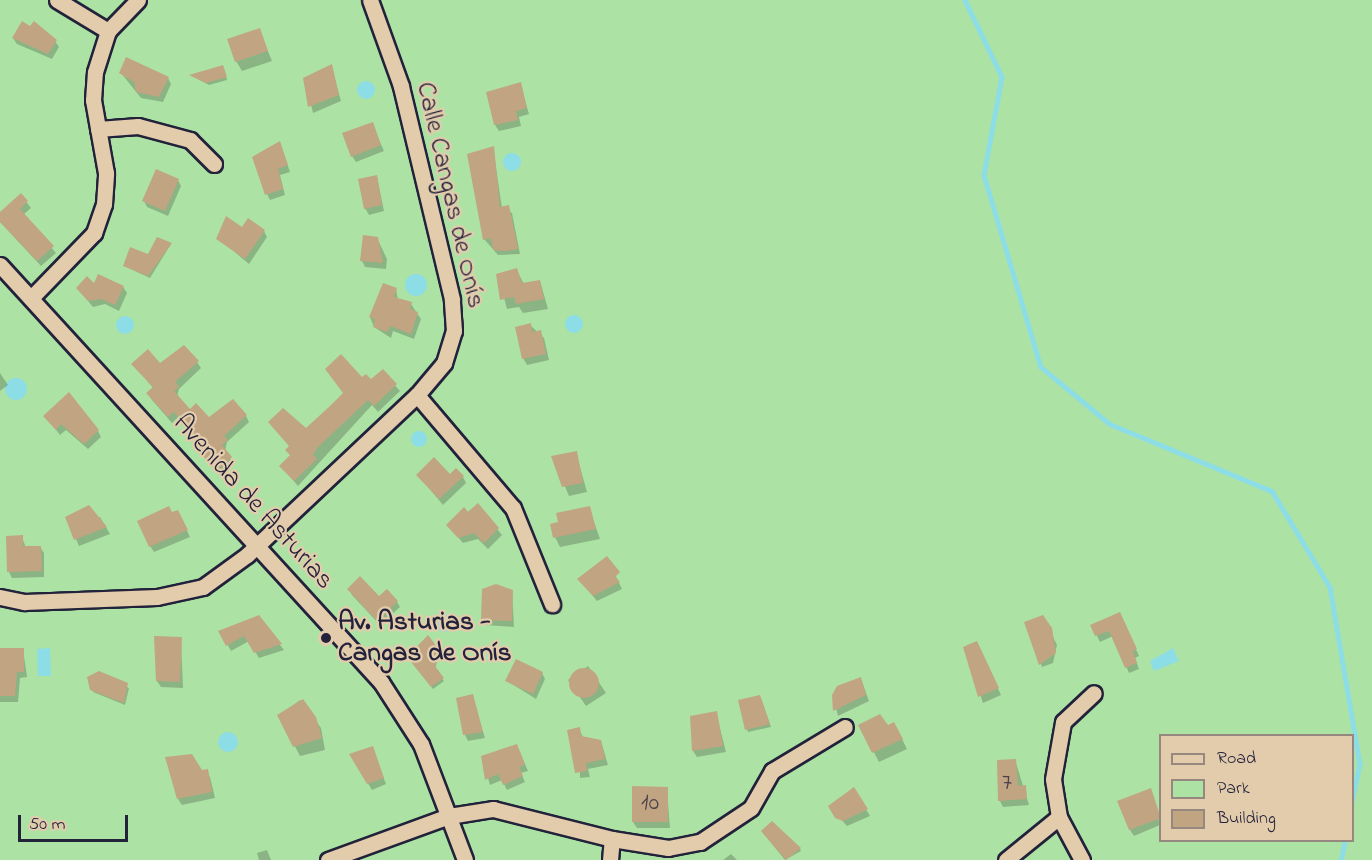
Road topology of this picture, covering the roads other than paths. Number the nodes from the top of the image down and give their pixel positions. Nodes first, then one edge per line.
1 (57, 0) edge
2 (138, 0) edge
3 (370, 0) edge
4 (108, 31) junction
5 (98, 129) junction
6 (214, 164) dead end
7 (0, 265) edge
8 (31, 298) junction
9 (417, 395) junction
10 (258, 544) junction
11 (0, 597) edge
12 (552, 604) dead end
13 (1094, 693) dead end
14 (845, 727) dead end
15 (449, 816) junction
16 (1059, 817) junction
17 (612, 839) junction
18 (328, 860) edge
19 (465, 860) edge
20 (610, 860) edge
21 (1006, 860) edge
22 (1082, 860) edge

1 - 4 street
2 - 4 street
3 - 9 street, Calle Cangas de Onís
4 - 5 street
5 - 6 street
5 - 8 street
7 - 8 street, Avenida de Asturias
8 - 10 street, Avenida de Asturias
9 - 10 street, Calle Cangas de Onís
9 - 12 street
10 - 11 street, Calle Cangas de Onís
10 - 15 street, Avenida de Asturias
13 - 16 street
14 - 17 street
15 - 17 street
15 - 18 street
15 - 19 street, Avenida de Asturias
16 - 21 street
16 - 22 street
17 - 20 street

